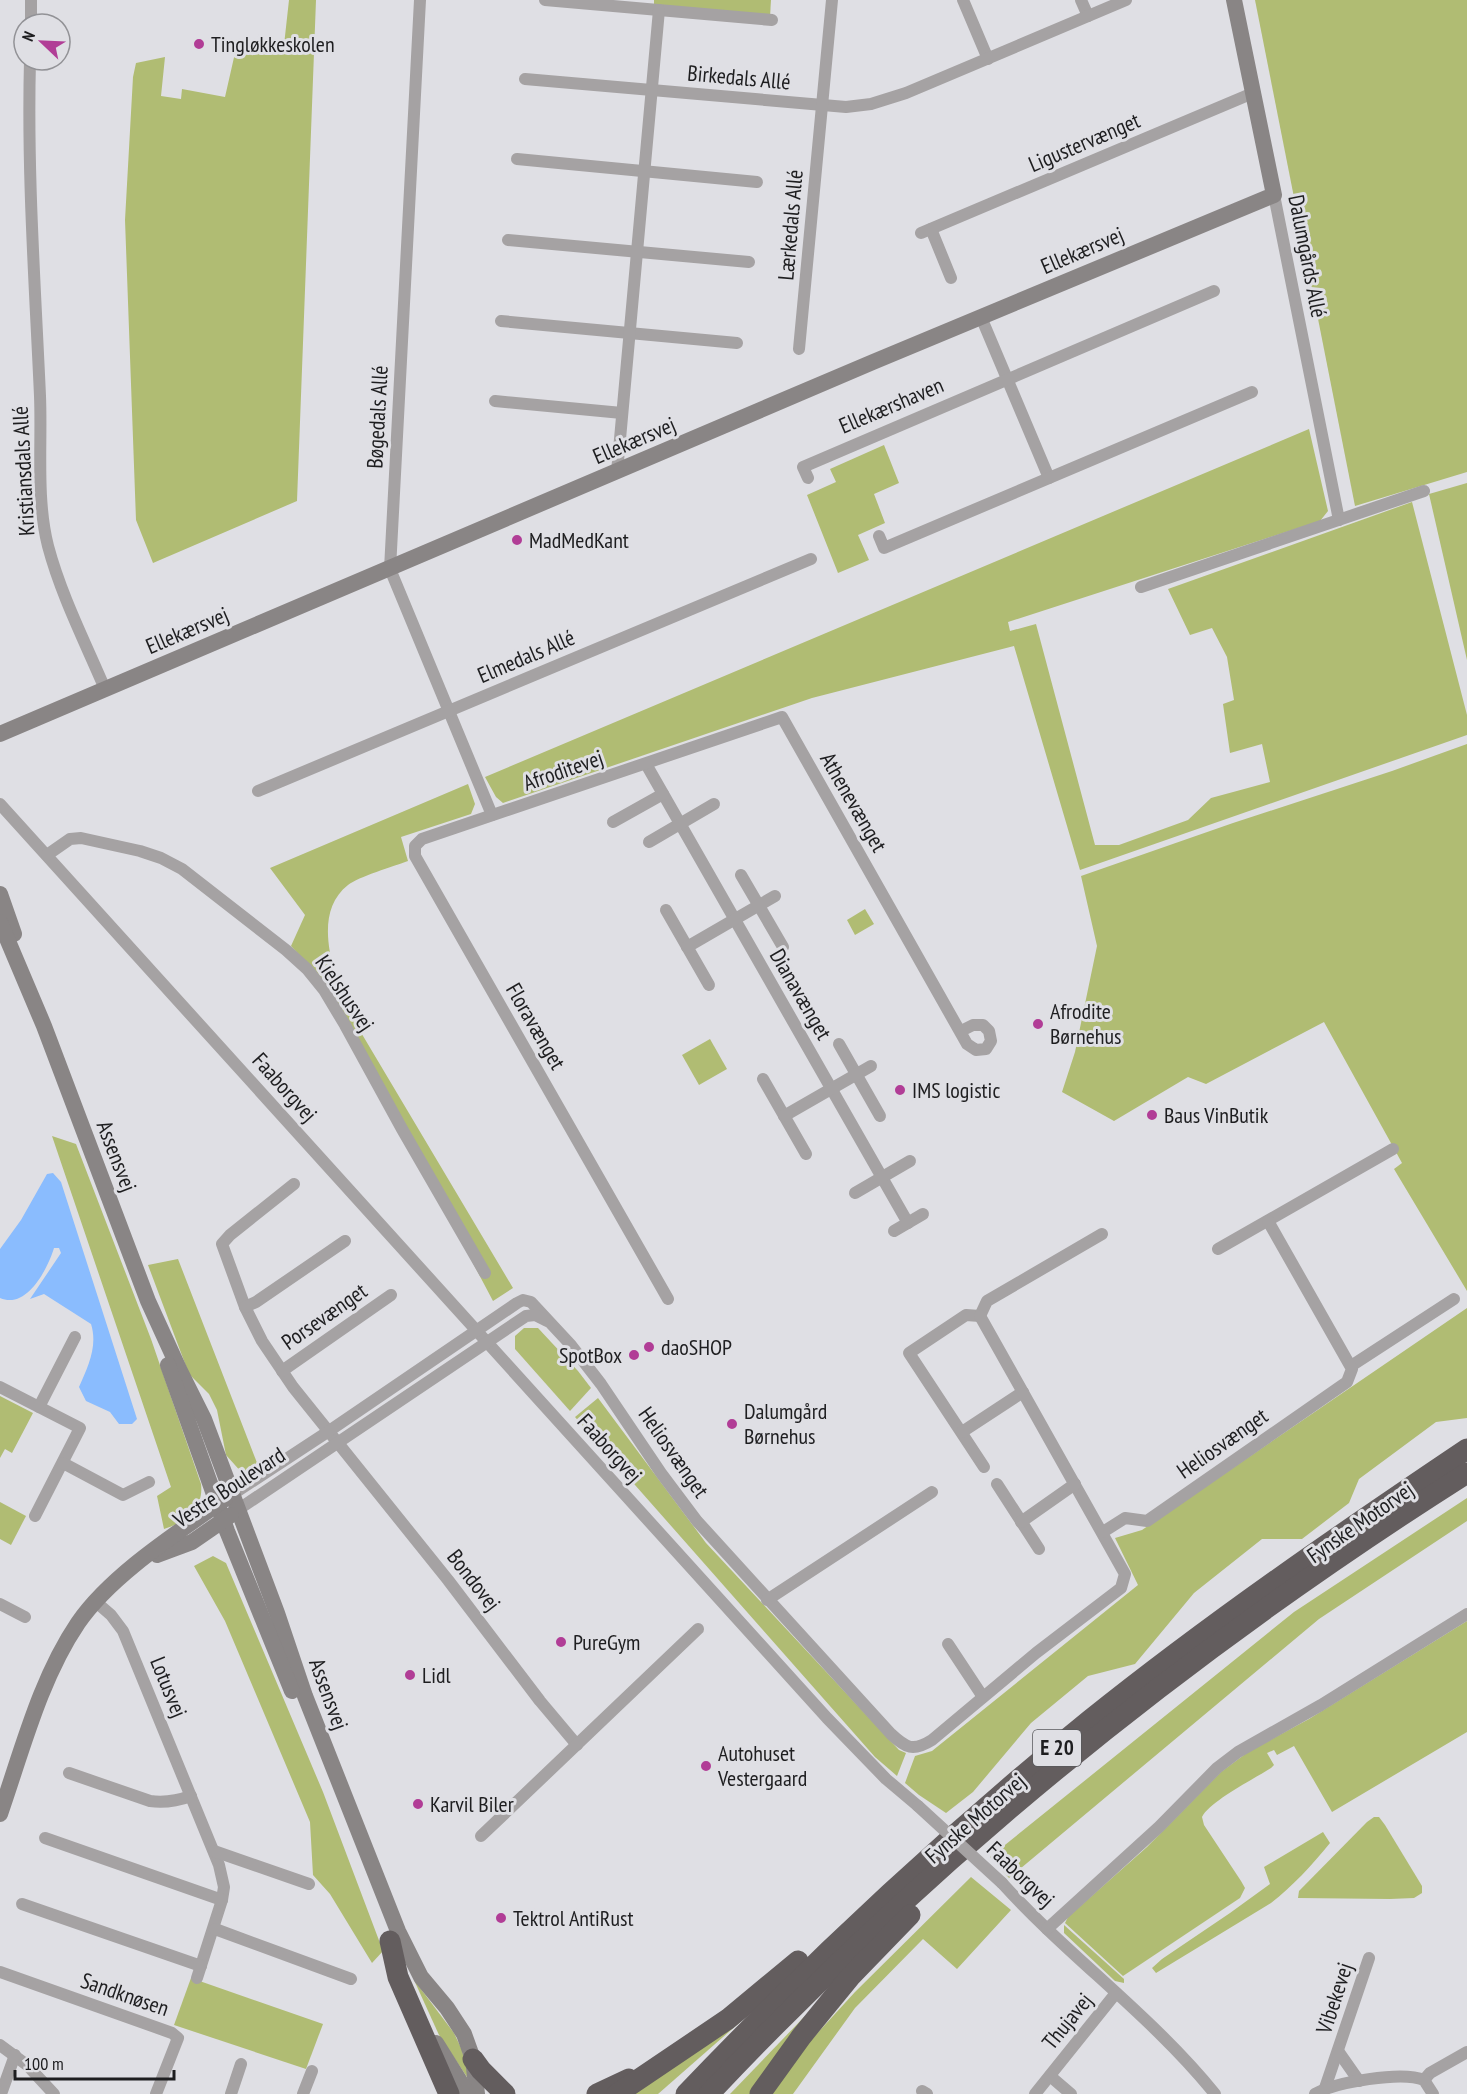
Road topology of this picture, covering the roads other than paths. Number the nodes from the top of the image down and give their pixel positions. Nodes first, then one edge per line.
1 (420, 0) edge
2 (545, 0) edge
3 (832, 0) edge
4 (963, 0) edge
5 (1081, 0) edge
6 (1126, 0) edge
7 (1234, 0) edge
8 (659, 10) junction
9 (1088, 16) junction
10 (772, 20) dead end
11 (988, 59) junction
12 (30, 72) edge
13 (525, 79) dead end
14 (651, 90) junction
15 (1253, 93) junction
16 (822, 105) junction
17 (517, 159) dead end
18 (644, 172) junction
19 (757, 182) dead end
20 (1274, 195) junction
21 (508, 240) dead end
22 (637, 251) junction
23 (748, 262) dead end
24 (951, 278) dead end
25 (1214, 291) dead end
26 (981, 317) junction
27 (501, 321) dead end
28 (629, 332) junction
29 (737, 343) dead end
30 (799, 349) dead end
31 (1007, 379) junction
32 (1252, 392) dead end
33 (495, 401) dead end
34 (622, 413) junction
35 (617, 472) junction
36 (808, 478) dead end
37 (1049, 478) junction
38 (1424, 491) dead end
39 (1339, 520) junction
40 (879, 536) dead end
41 (811, 559) dead end
42 (390, 569) junction
43 (1141, 587) dead end
44 (105, 689) junction
45 (450, 711) junction
46 (7, 731) edge
47 (0, 741) edge
48 (646, 764) junction
49 (258, 791) dead end
50 (663, 794) junction
51 (0, 804) edge
52 (714, 804) dead end
53 (492, 815) junction
54 (612, 822) dead end
55 (680, 824) junction
56 (649, 842) dead end
57 (47, 855) junction
58 (741, 875) dead end
59 (0, 894) edge
60 (775, 896) dead end
61 (759, 906) junction
62 (666, 910) dead end
63 (735, 919) junction
64 (0, 922) edge
65 (687, 947) junction
66 (783, 947) dead end
67 (709, 985) dead end
68 (44, 1026) junction
69 (961, 1031) dead end
70 (839, 1044) dead end
71 (871, 1066) dead end
72 (856, 1074) junction
73 (763, 1079) dead end
74 (831, 1089) junction
75 (784, 1116) junction
76 (880, 1116) dead end
77 (1393, 1149) dead end
78 (806, 1154) dead end
79 (910, 1161) dead end
80 (882, 1177) junction
81 (294, 1184) dead end
82 (855, 1193) dead end
83 (923, 1214) dead end
84 (1268, 1221) junction
85 (908, 1223) junction
86 (894, 1231) dead end
87 (1102, 1234) dead end
88 (345, 1241) dead end
89 (1218, 1249) dead end
90 (485, 1274) dead end
91 (391, 1295) dead end
92 (668, 1299) dead end
93 (1455, 1299) dead end
94 (148, 1301) junction
95 (245, 1307) junction
96 (980, 1316) junction
97 (551, 1323) junction
98 (476, 1330) junction
99 (75, 1337) dead end
100 (486, 1342) junction
101 (1351, 1365) junction
102 (282, 1371) junction
103 (0, 1387) edge
104 (1023, 1392) junction
105 (39, 1407) junction
106 (329, 1431) junction
107 (962, 1432) junction
108 (337, 1442) junction
109 (1467, 1449) edge
110 (63, 1463) junction
111 (984, 1467) dead end
112 (1467, 1473) edge
113 (149, 1482) dead end
114 (997, 1484) dead end
115 (1076, 1484) junction
116 (932, 1492) dead end
117 (228, 1507) junction
118 (35, 1516) dead end
119 (1021, 1522) junction
120 (1103, 1532) junction
121 (1039, 1549) dead end
122 (767, 1600) junction
123 (96, 1602) junction
124 (0, 1604) edge
125 (1467, 1614) edge
126 (25, 1617) dead end
127 (698, 1629) dead end
128 (948, 1644) dead end
129 (983, 1697) junction
130 (1117, 1722) junction
131 (577, 1744) junction
132 (69, 1773) dead end
133 (191, 1796) junction
134 (0, 1814) edge
135 (481, 1836) dead end
136 (45, 1838) dead end
137 (214, 1851) junction
138 (935, 1852) junction
139 (309, 1884) dead end
140 (222, 1900) junction
141 (22, 1904) dead end
142 (214, 1929) junction
143 (1047, 1929) junction
144 (390, 1941) junction
145 (1370, 1958) dead end
146 (0, 1972) edge
147 (351, 1979) dead end
148 (1116, 1993) junction
149 (0, 2045) edge
150 (1338, 2051) junction
151 (1467, 2052) edge
152 (15, 2055) junction
153 (473, 2059) junction
154 (664, 2062) junction
155 (241, 2064) dead end
156 (312, 2071) dead end
157 (1050, 2076) junction
158 (1424, 2080) junction
159 (1359, 2081) junction
160 (1320, 2091) edge
161 (1, 2094) edge
162 (54, 2094) edge
163 (156, 2094) edge
164 (231, 2094) edge
165 (303, 2094) edge
166 (449, 2094) edge
167 (468, 2094) edge
168 (477, 2094) edge
169 (506, 2094) edge
170 (597, 2094) edge
171 (617, 2094) edge
172 (686, 2094) edge
173 (709, 2094) edge
174 (760, 2094) edge
175 (1035, 2094) edge
176 (1071, 2094) edge
177 (1215, 2094) edge
178 (1433, 2094) edge

1 - 42 street, Bøgedals Allé
2 - 8 street
3 - 16 street, Lærkedals Allé
4 - 11 street
5 - 9 street
6 - 9 street
7 - 15 main road, Dalumgårds Allé
8 - 10 street
8 - 14 street
9 - 11 street
11 - 16 street
12 - 44 street, Kristiansdals Allé
13 - 14 street, Birkedals Allé
14 - 16 street, Birkedals Allé
14 - 18 street
15 - 20 main road, Dalumgårds Allé
15 - 24 street, Ligustervænget
16 - 30 street, Lærkedals Allé
17 - 18 street
18 - 19 street
18 - 22 street
20 - 26 main road, Ellekærsvej
20 - 39 street, Dalumgårds Allé
21 - 22 street
22 - 23 street
22 - 28 street
25 - 31 street, Ellekærshaven
26 - 31 street
26 - 35 main road, Ellekærsvej
27 - 28 street
28 - 29 street
28 - 34 street
31 - 36 street, Ellekærshaven
31 - 37 street
32 - 37 street
33 - 34 street
34 - 35 street
35 - 42 main road, Ellekærsvej
37 - 40 street
38 - 39 street
39 - 43 street
41 - 45 street, Elmedals Allé
42 - 44 main road, Ellekærsvej
42 - 45 street, Bøgedals Allé
44 - 46 main road, Ellekærsvej
45 - 49 street, Elmedals Allé
45 - 53 street, Bøgedals Allé
46 - 47 main road, Ellekærsvej
48 - 50 street, Dianavænget
48 - 53 street, Afroditevej
48 - 69 street, Athenevænget
50 - 54 street
50 - 55 street, Dianavænget
51 - 57 street, Faaborgvej
52 - 55 street
53 - 92 street, Floravænget
55 - 56 street
55 - 63 street, Dianavænget
57 - 90 street, Kielshusvej
57 - 98 street, Faaborgvej
58 - 61 street, Dianavænget
59 - 68 main road, Assensvej
60 - 61 street
61 - 63 street
61 - 66 street, Dianavænget
62 - 65 street
63 - 65 street
63 - 74 street, Dianavænget
64 - 68 main road, Assensvej
65 - 67 street
68 - 94 main road, Assensvej
70 - 72 street, Dianavænget
71 - 72 street
72 - 74 street
72 - 76 street, Dianavænget
73 - 75 street
74 - 75 street
74 - 80 street, Dianavænget
75 - 78 street
77 - 84 street
79 - 80 street
80 - 82 street
80 - 85 street, Dianavænget
81 - 95 street, Porsevænget
83 - 85 street
84 - 89 street
84 - 101 street
85 - 86 street
87 - 96 street
88 - 95 street
91 - 102 street, Porsevænget
93 - 101 street, Heliosvænget
94 - 117 main road, Assensvej
94 - 117 main road, Assensvej
95 - 102 street, Porsevænget
96 - 104 street, Heliosvænget
96 - 107 street
97 - 98 street, Heliosvænget
97 - 100 street
97 - 122 street, Heliosvænget
98 - 100 street, Faaborgvej
98 - 106 street, Vestre Boulevard
99 - 105 street
100 - 108 street, Vestre Boulevard
100 - 143 street, Faaborgvej, bridge
101 - 120 street, Heliosvænget
102 - 106 street, Porsevænget
103 - 105 street
104 - 107 street
104 - 115 street, Heliosvænget
105 - 110 street
106 - 108 street
106 - 117 street, Vestre Boulevard
107 - 111 street
108 - 117 street, Vestre Boulevard
108 - 131 street, Bondovej
109 - 138 highway, Fynske Motorvej / E 20
110 - 113 street
110 - 118 street
112 - 130 highway, Fynske Motorvej / E 20
114 - 119 street
115 - 119 street
115 - 120 street, Heliosvænget
116 - 122 street
117 - 123 main road, Vestre Boulevard
117 - 144 main road, Assensvej
117 - 153 main road, Assensvej
119 - 121 street
120 - 129 street, Heliosvænget
122 - 129 street, Heliosvænget
123 - 133 street, Lotusvej
123 - 134 main road, Vestre Boulevard
124 - 126 street
125 - 143 street
127 - 131 street
128 - 129 street
130 - 173 highway, Fynske Motorvej / E 20
130 - 174 highway
131 - 135 street
132 - 133 street
133 - 137 street, Lotusvej
136 - 140 street
137 - 139 street
137 - 140 street, Lotusvej
138 - 154 highway
138 - 172 highway, Fynske Motorvej / E 20
140 - 142 street, Lotusvej
141 - 142 street, Lotusvej
142 - 147 street
143 - 148 street, Faaborgvej
144 - 166 highway
144 - 167 main road, Assensvej
145 - 150 street, Vibekevej
146 - 163 street, Sandknøsen
148 - 157 street, Thujavej
148 - 177 street, Faaborgvej
149 - 152 street
150 - 159 street, Vibekevej
150 - 160 street, Vibekevej
151 - 158 street
152 - 161 street
152 - 162 street
153 - 168 main road, Assensvej
153 - 169 highway
154 - 170 highway
154 - 171 highway
155 - 164 street
156 - 165 street
157 - 175 street, Thujavej
157 - 176 street, Thujavej
158 - 159 street, Vibekevej
158 - 178 street
159 - 160 street, Vibekevej

